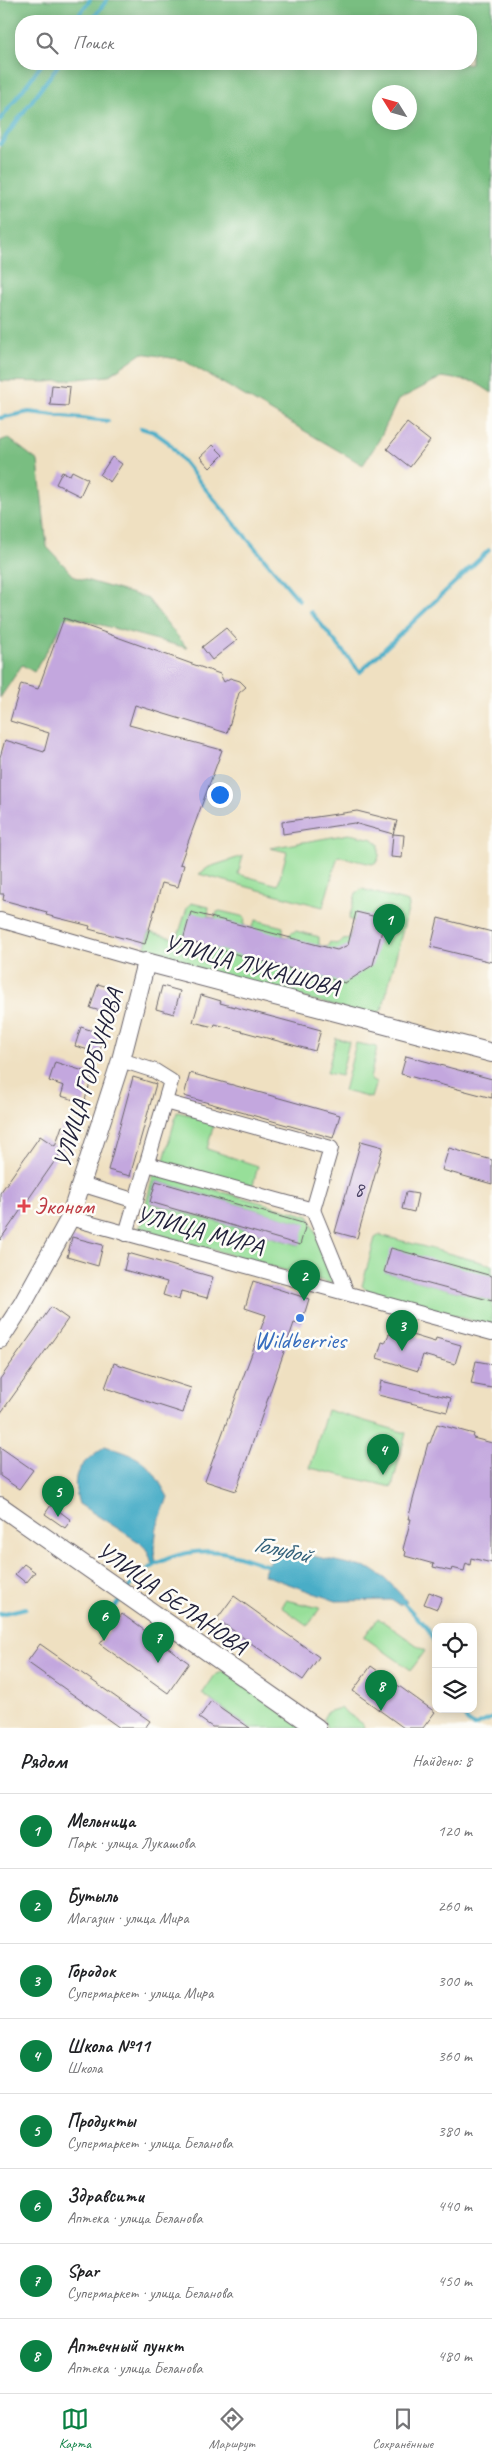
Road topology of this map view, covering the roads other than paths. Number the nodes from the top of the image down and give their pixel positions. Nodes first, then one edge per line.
1 (0, 920) edge
2 (146, 962) junction
3 (492, 1053) edge
4 (121, 1060) junction
5 (165, 1102) junction
6 (147, 1164) junction
7 (81, 1184) junction
8 (136, 1201) junction
9 (313, 1210) junction
10 (70, 1218) junction
11 (126, 1234) junction
12 (347, 1293) junction
13 (492, 1333) edge
14 (0, 1339) edge
15 (0, 1506) edge
16 (317, 1728) edge

1 - 2 street, УЛИЦА ЛУКАШОВА
2 - 3 street, УЛИЦА ЛУКАШОВА
2 - 4 street, УЛИЦА ГОРБУНОВА
4 - 5 street
4 - 7 street, УЛИЦА ГОРБУНОВА
5 - 6 street
5 - 9 street
6 - 8 street
6 - 9 street
7 - 8 street
7 - 10 street, УЛИЦА ГОРБУНОВА
8 - 11 street
9 - 12 street
10 - 11 street, УЛИЦА МИРА
10 - 14 street, УЛИЦА ГОРБУНОВА
11 - 12 street, УЛИЦА МИРА
12 - 13 street, УЛИЦА МИРА
15 - 16 street, УЛИЦА БЕЛАНОВА

